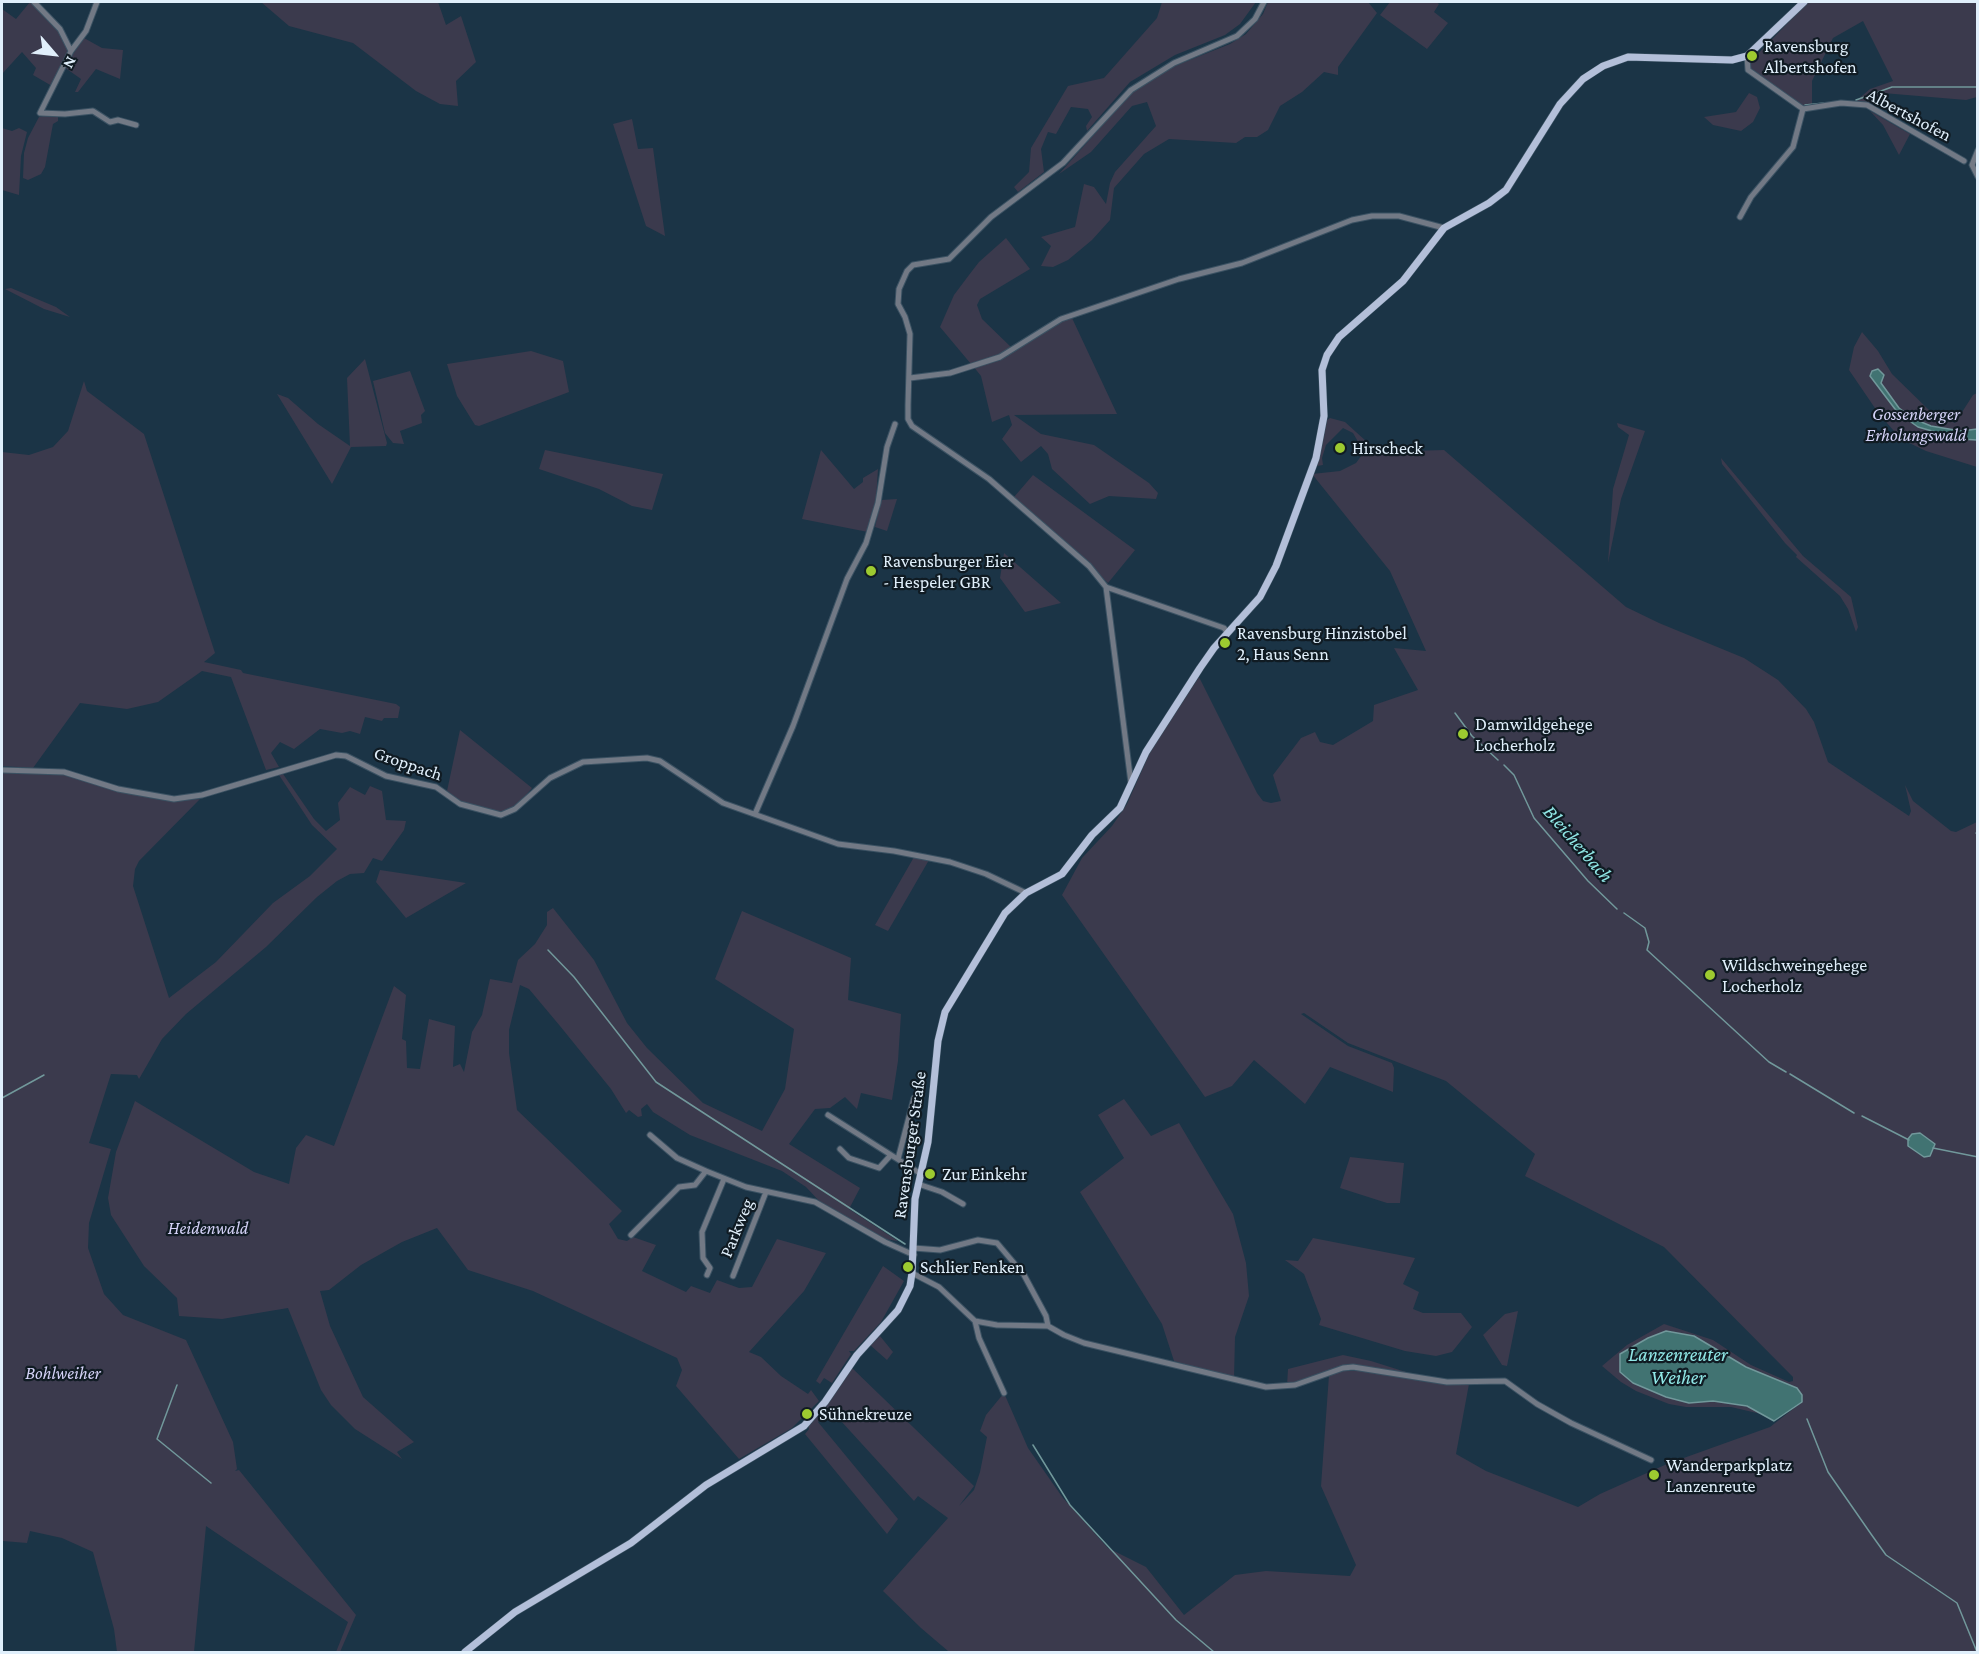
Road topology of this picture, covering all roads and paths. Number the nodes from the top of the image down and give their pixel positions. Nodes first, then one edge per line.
1 (34, 2) edge
2 (97, 2) edge
3 (1264, 2) edge
4 (1804, 2) edge
5 (71, 51) junction
6 (1747, 56) junction
7 (1732, 60) junction
8 (1746, 68) junction
9 (1803, 109) junction
10 (136, 124) dead end
11 (1977, 150) edge
12 (1964, 161) dead end
13 (1977, 177) edge
14 (1740, 217) dead end
15 (1444, 228) junction
16 (910, 378) junction
17 (895, 424) dead end
18 (1106, 587) junction
19 (1227, 632) junction
20 (2, 770) edge
21 (1131, 783) junction
22 (755, 814) junction
23 (1026, 893) junction
24 (914, 1098) dead end
25 (828, 1115) dead end
26 (650, 1135) dead end
27 (840, 1149) dead end
28 (890, 1155) junction
29 (898, 1159) junction
30 (705, 1171) junction
31 (921, 1174) junction
32 (724, 1179) junction
33 (918, 1184) junction
34 (766, 1192) junction
35 (963, 1204) dead end
36 (631, 1235) dead end
37 (913, 1251) junction
38 (912, 1273) junction
39 (707, 1275) dead end
40 (733, 1276) dead end
41 (975, 1320) junction
42 (1048, 1326) junction
43 (1004, 1393) dead end
44 (1651, 1460) dead end
45 (465, 1653) edge

1 - 5 street
2 - 5 street
3 - 16 street
4 - 6 main road
5 - 10 street
6 - 7 main road
6 - 8 street
7 - 8 street
7 - 15 main road
8 - 9 street
9 - 12 street, Albertshofen
9 - 14 street
11 - 13 street
15 - 16 street
15 - 19 main road, Ravensburger Straße
16 - 18 street
17 - 22 street
18 - 19 street
18 - 21 street
19 - 21 main road, Ravensburger Straße
20 - 22 street, Groppach
21 - 23 main road, Ravensburger Straße
22 - 23 street, Groppach
23 - 31 main road, Ravensburger Straße
24 - 29 street
25 - 28 street
26 - 30 street
27 - 28 street
28 - 29 street
29 - 31 street
30 - 32 street
30 - 36 street
31 - 33 main road, Ravensburger Straße
32 - 34 street
32 - 39 street
33 - 35 street
33 - 37 main road, Ravensburger Straße
34 - 37 street
34 - 40 street, Parkweg
37 - 38 main road, Ravensburger Straße
37 - 42 street
38 - 41 street
38 - 45 main road, Ravensburger Straße
41 - 42 street
41 - 43 street
42 - 44 street

